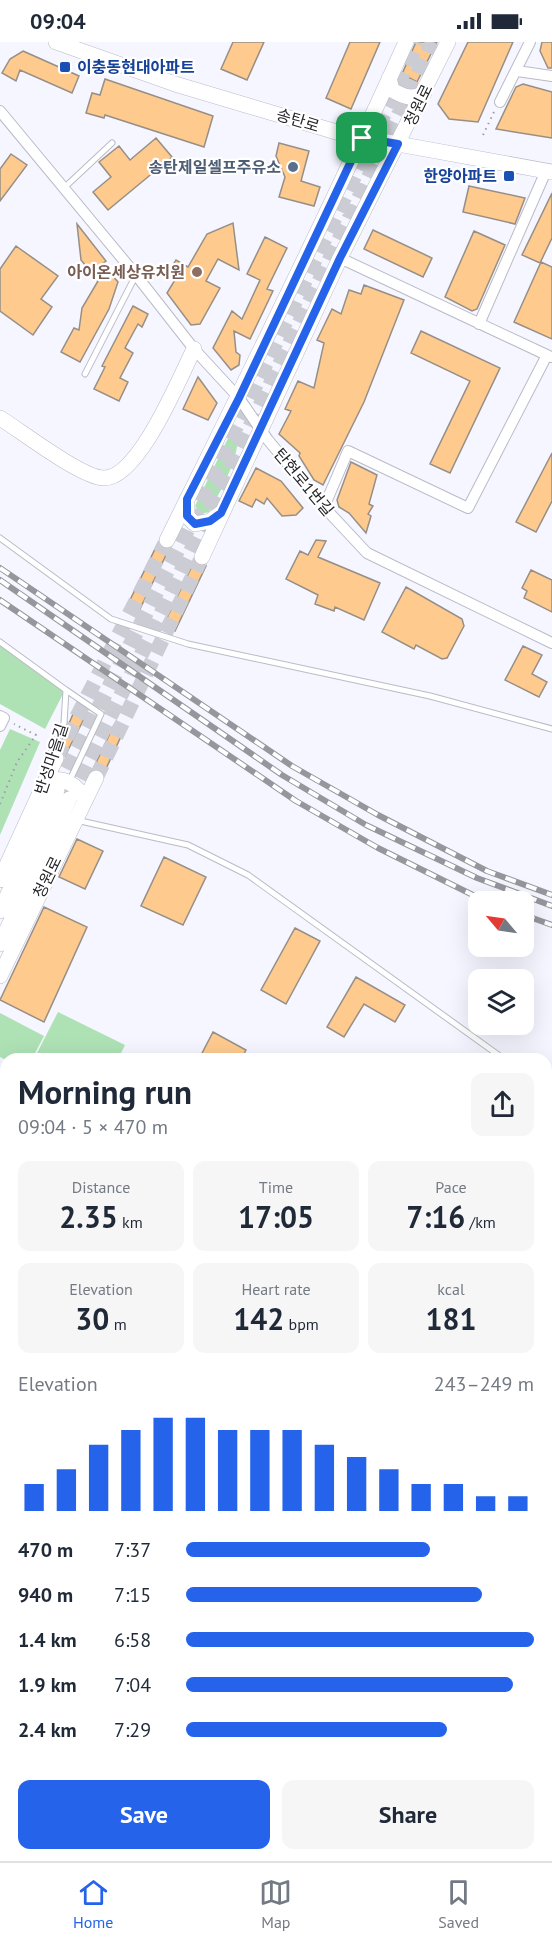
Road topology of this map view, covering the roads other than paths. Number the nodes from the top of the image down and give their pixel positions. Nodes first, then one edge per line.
1 (56, 42) edge
2 (406, 42) edge
3 (448, 42) edge
4 (530, 42) edge
5 (517, 71) junction
6 (552, 76) edge
7 (389, 78) junction
8 (424, 93) junction
9 (500, 102) road end
10 (0, 111) edge
11 (362, 138) junction
12 (112, 143) dead end
13 (398, 144) junction
14 (549, 171) edge
15 (65, 187) junction
16 (340, 258) junction
17 (136, 275) junction
18 (479, 324) junction
19 (194, 349) junction
20 (549, 356) edge
21 (85, 374) dead end
22 (239, 398) junction
23 (0, 417) edge
24 (260, 429) junction
25 (187, 499) junction
26 (324, 507) junction
27 (221, 513) junction
28 (0, 538) edge
29 (167, 540) tunnel mouth
30 (202, 557) tunnel mouth
31 (0, 642) edge
32 (552, 643) edge
33 (66, 690) junction
34 (552, 729) edge
35 (56, 758) tunnel mouth
36 (96, 778) tunnel mouth
37 (65, 791) junction
38 (36, 802) junction
39 (75, 820) junction
40 (0, 880) edge
41 (0, 911) edge
42 (0, 945) edge
43 (0, 976) edge
44 (496, 1053) edge

1 - 11 main road, 송탄로
2 - 7 main road
3 - 8 main road, 청원로
4 - 5 street
5 - 6 street
5 - 9 street
7 - 8 main road
7 - 11 main road
8 - 13 main road, 청원로
10 - 15 street, 탄현로1번길
11 - 13 main road, 송탄로
11 - 22 main road
12 - 15 lane
13 - 14 main road, 송탄로
13 - 16 main road, 청원로
14 - 18 street, 송탄로
15 - 17 street, 탄현로1번길
16 - 18 street
16 - 24 main road, 청원로
17 - 19 street, 탄현로1번길
17 - 21 lane
18 - 20 street
19 - 22 street, 탄현로1번길
19 - 23 main road
20 - 26 street
22 - 24 street, 탄현로1번길
22 - 25 main road
24 - 26 street, 탄현로1번길
24 - 27 main road, 청원로
25 - 27 main road
25 - 29 main road
26 - 32 street, 탄현로1번길
27 - 30 main road, 청원로
28 - 34 lane
31 - 33 lane
33 - 37 lane
33 - 38 lane, 반성마을길
35 - 37 main road, 청원로
36 - 37 main road, 청원로
37 - 38 main road, 청원로
37 - 39 main road, 청원로
37 - 41 main road, 청원로
37 - 42 main road, 청원로
38 - 40 main road, 청원로
39 - 43 main road, 청원로
39 - 44 lane

